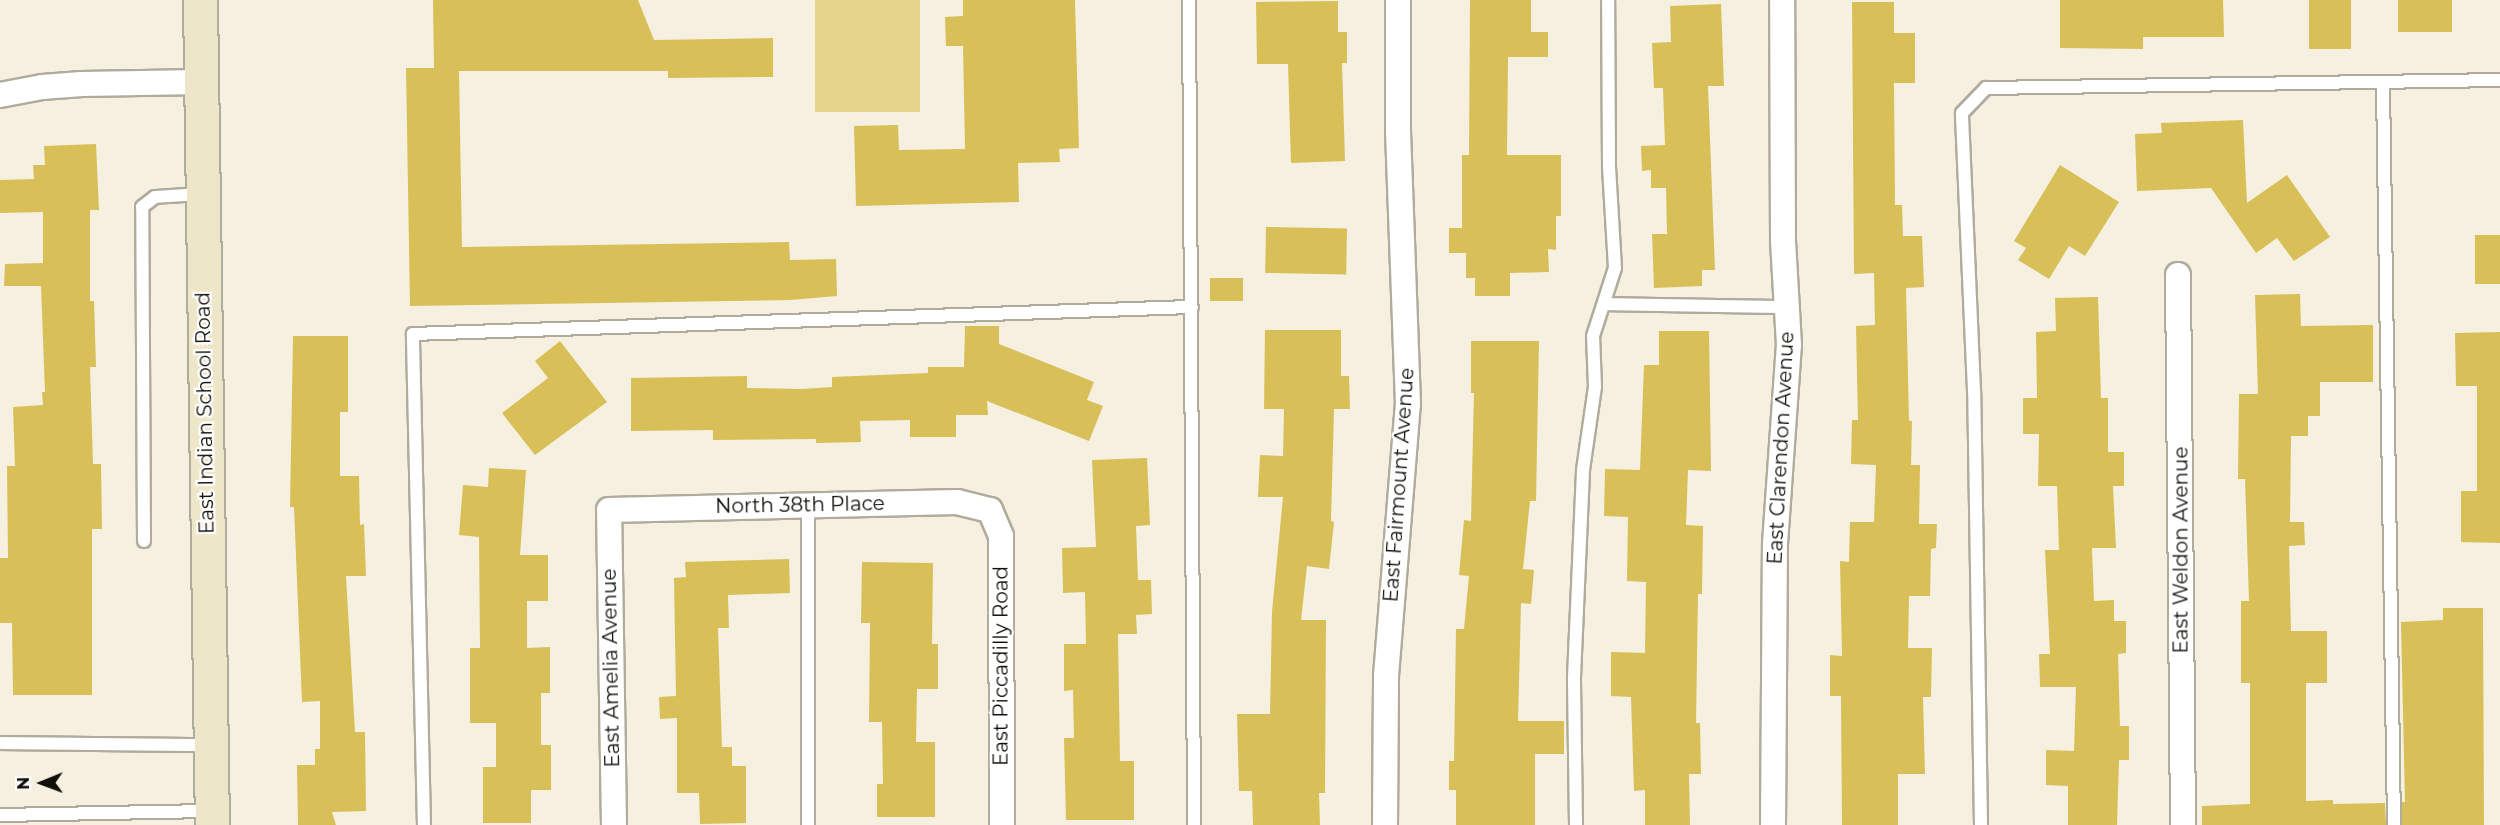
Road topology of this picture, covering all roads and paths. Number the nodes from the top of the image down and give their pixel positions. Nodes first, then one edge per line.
1 (200, 0) edge
2 (1189, 0) edge
3 (1398, 0) edge
4 (1608, 0) edge
5 (1782, 0) edge
6 (2500, 80) edge
7 (201, 82) junction
8 (2383, 84) junction
9 (0, 95) edge
10 (202, 194) junction
11 (2178, 275) dead end
12 (1606, 304) junction
13 (1192, 307) junction
14 (1786, 307) junction
15 (808, 504) junction
16 (609, 510) joint
17 (990, 510) joint
18 (144, 541) dead end
19 (0, 743) edge
20 (210, 745) junction
21 (0, 815) edge
22 (211, 818) edge
23 (424, 825) edge
24 (614, 825) edge
25 (808, 825) edge
26 (1002, 825) edge
27 (1194, 825) edge
28 (1385, 825) edge
29 (1576, 825) edge
30 (1773, 825) edge
31 (1981, 825) edge
32 (2183, 825) edge
33 (2394, 825) edge

1 - 7 main road, East Indian School Road
2 - 13 lane
3 - 28 street, East Fairmount Avenue
4 - 12 lane
5 - 14 street, East Clarendon Avenue
6 - 8 lane
7 - 9 street
7 - 10 main road, East Indian School Road
8 - 31 lane
8 - 33 lane
10 - 18 lane
10 - 20 main road, East Indian School Road
11 - 32 street, East Weldon Avenue
12 - 14 lane
12 - 29 lane
13 - 23 lane
13 - 27 lane
14 - 30 street, East Clarendon Avenue
15 - 16 street, North 38th Place
15 - 17 street, North 38th Place
15 - 25 lane
16 - 24 street, East Amelia Avenue
17 - 26 street, East Piccadilly Road
19 - 20 lane
20 - 22 main road, East Indian School Road
21 - 22 lane

